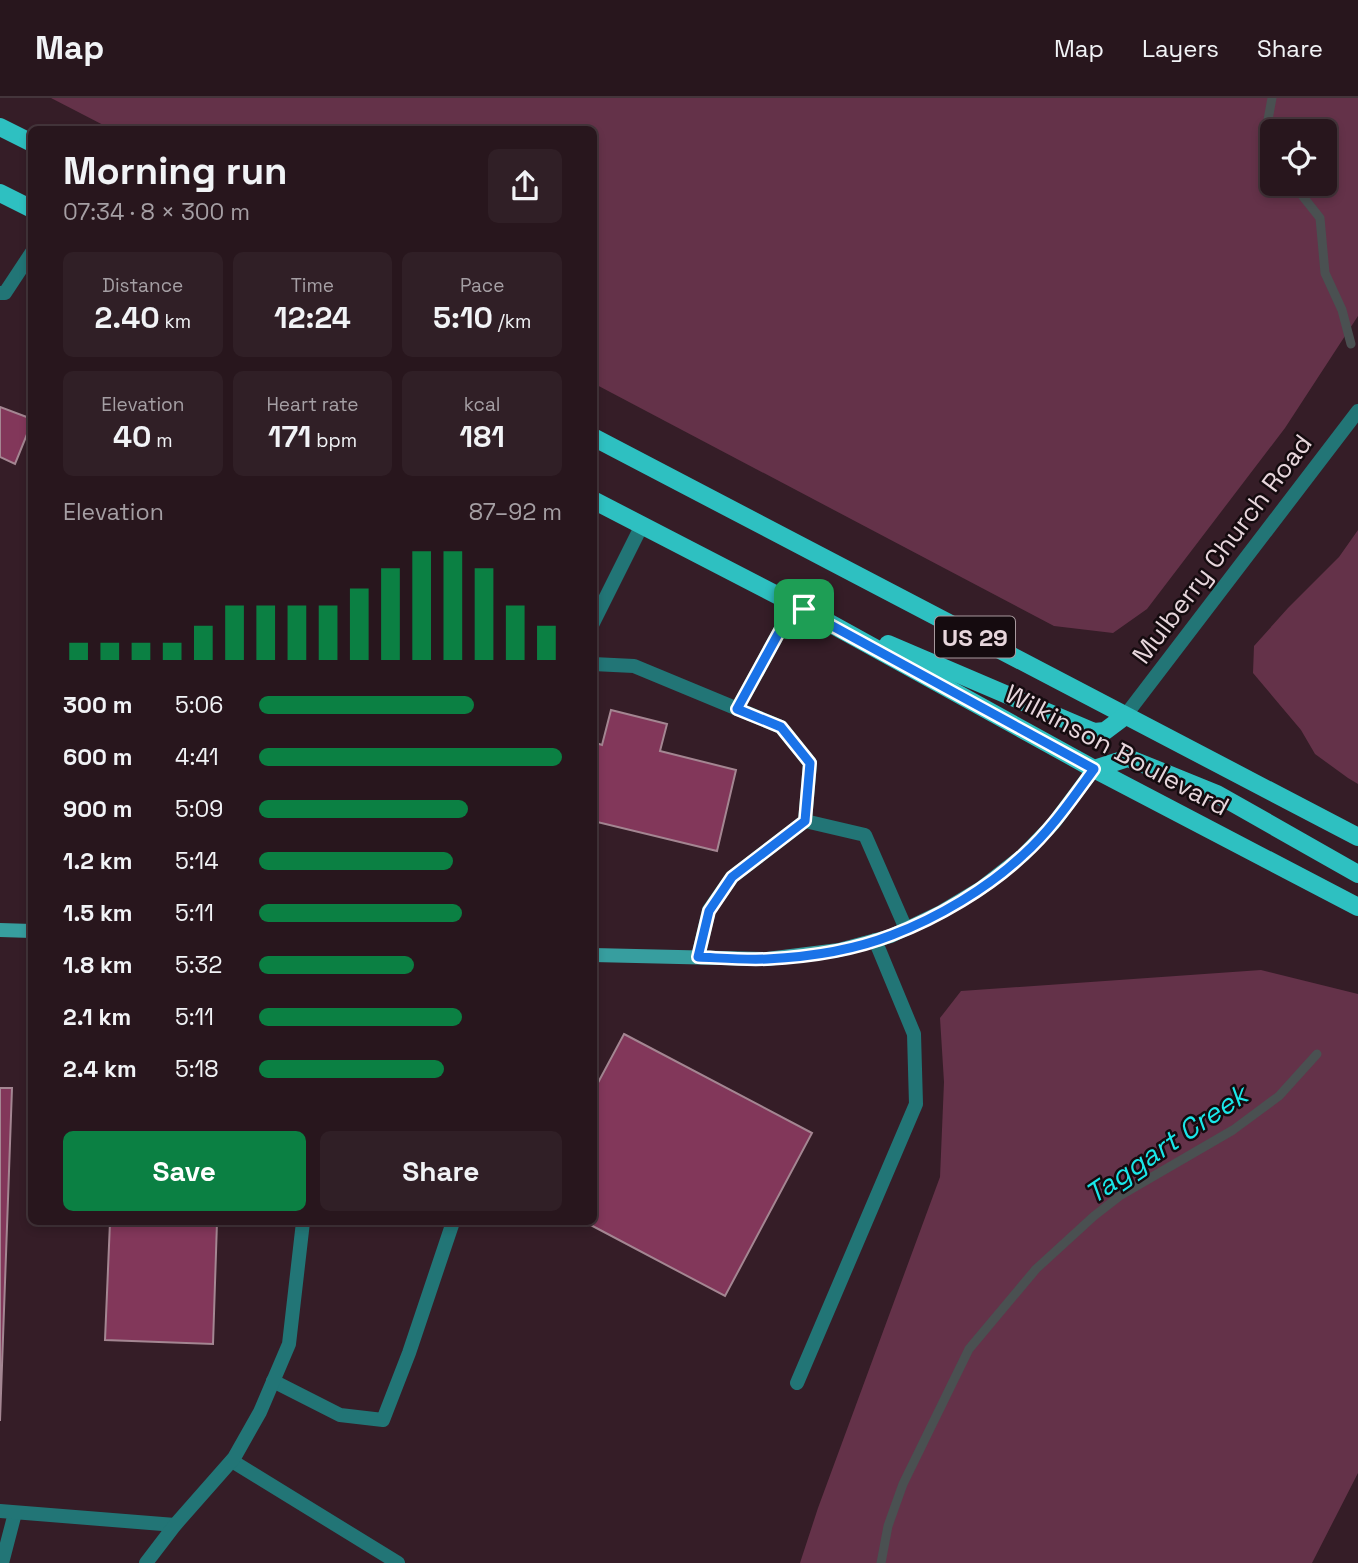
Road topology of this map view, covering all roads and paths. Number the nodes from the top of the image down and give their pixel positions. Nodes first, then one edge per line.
1 (0, 127) edge
2 (28, 141) edge
3 (0, 192) edge
4 (28, 207) edge
5 (28, 258) edge
6 (0, 293) edge
7 (1358, 411) edge
8 (597, 439) edge
9 (597, 502) edge
10 (642, 525) junction
11 (799, 607) junction
12 (597, 615) edge
13 (597, 664) edge
14 (737, 709) junction
15 (1125, 716) junction
16 (1094, 769) junction
17 (805, 821) junction
18 (1358, 837) edge
19 (1358, 874) edge
20 (1358, 907) edge
21 (906, 929) junction
22 (0, 930) edge
23 (28, 931) edge
24 (875, 940) junction
25 (597, 955) edge
26 (698, 957) junction
27 (303, 1225) edge
28 (452, 1225) edge
29 (273, 1381) junction
30 (797, 1383) dead end
31 (232, 1461) junction
32 (0, 1511) edge
33 (15, 1513) junction
34 (175, 1525) junction
35 (389, 1561) edge
36 (2, 1563) edge
37 (146, 1563) edge

1 - 2 main road
3 - 4 main road
5 - 6 street
7 - 15 street, Mulberry Church Road
8 - 15 main road, Wilkinson Boulevard / US 29
9 - 10 main road, Wilkinson Boulevard / US 29
10 - 11 main road, Wilkinson Boulevard / US 29
10 - 12 street
11 - 14 street
11 - 15 main road
11 - 16 main road, Wilkinson Boulevard / US 29
13 - 14 street
14 - 17 street
15 - 18 main road, Wilkinson Boulevard / US 29
16 - 19 main road
16 - 20 main road, Wilkinson Boulevard / US 29
16 - 21 main road
17 - 21 street
17 - 26 street
21 - 24 main road
22 - 23 main road
24 - 26 main road
24 - 30 street
25 - 26 main road
27 - 29 street
28 - 29 street
29 - 31 street
31 - 34 street
31 - 35 street
32 - 33 street
33 - 34 street
33 - 36 street
34 - 37 street

